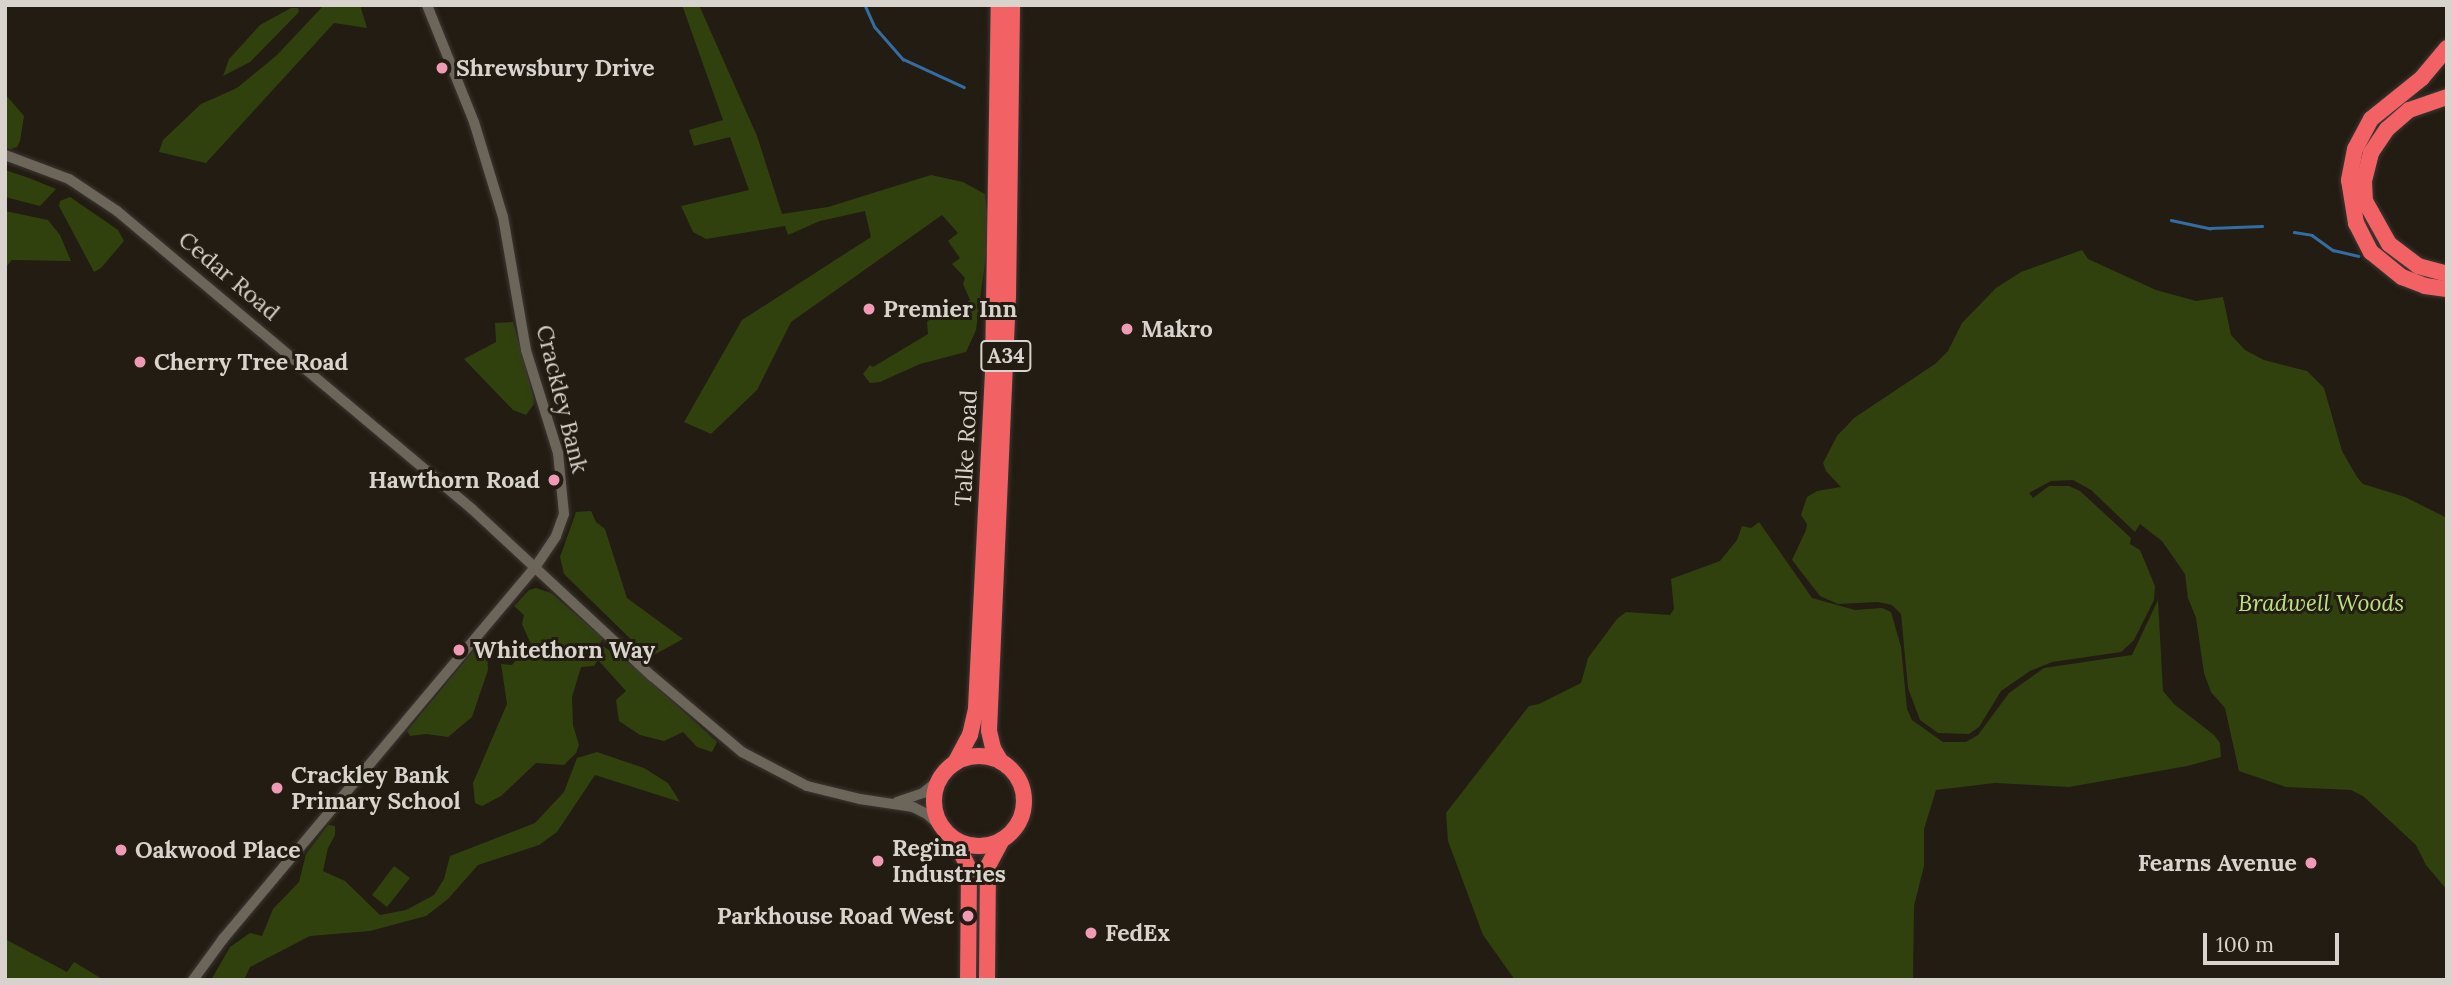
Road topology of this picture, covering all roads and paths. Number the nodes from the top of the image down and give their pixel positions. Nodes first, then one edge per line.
1 (427, 5) edge
2 (999, 5) edge
3 (1012, 5) edge
4 (2447, 48) edge
5 (2447, 97) edge
6 (5, 155) edge
7 (2447, 274) edge
8 (2447, 289) edge
9 (536, 566) junction
10 (1001, 761) junction
11 (955, 763) junction
12 (939, 780) junction
13 (891, 803) junction
14 (949, 835) junction
15 (1002, 840) junction
16 (193, 980) edge
17 (968, 980) edge
18 (987, 980) edge

1 - 9 street, Crackley Bank
2 - 11 highway, Talke Road / A34
3 - 10 highway, Talke Road / A34
4 - 8 highway
5 - 7 highway
6 - 9 street, Cedar Road
9 - 13 street
9 - 16 street, Crackley Bank
10 - 11 highway
10 - 15 highway, A34
11 - 12 highway, A34
12 - 13 street
12 - 14 highway
13 - 14 street
14 - 15 highway
14 - 17 highway
15 - 18 highway, A34

